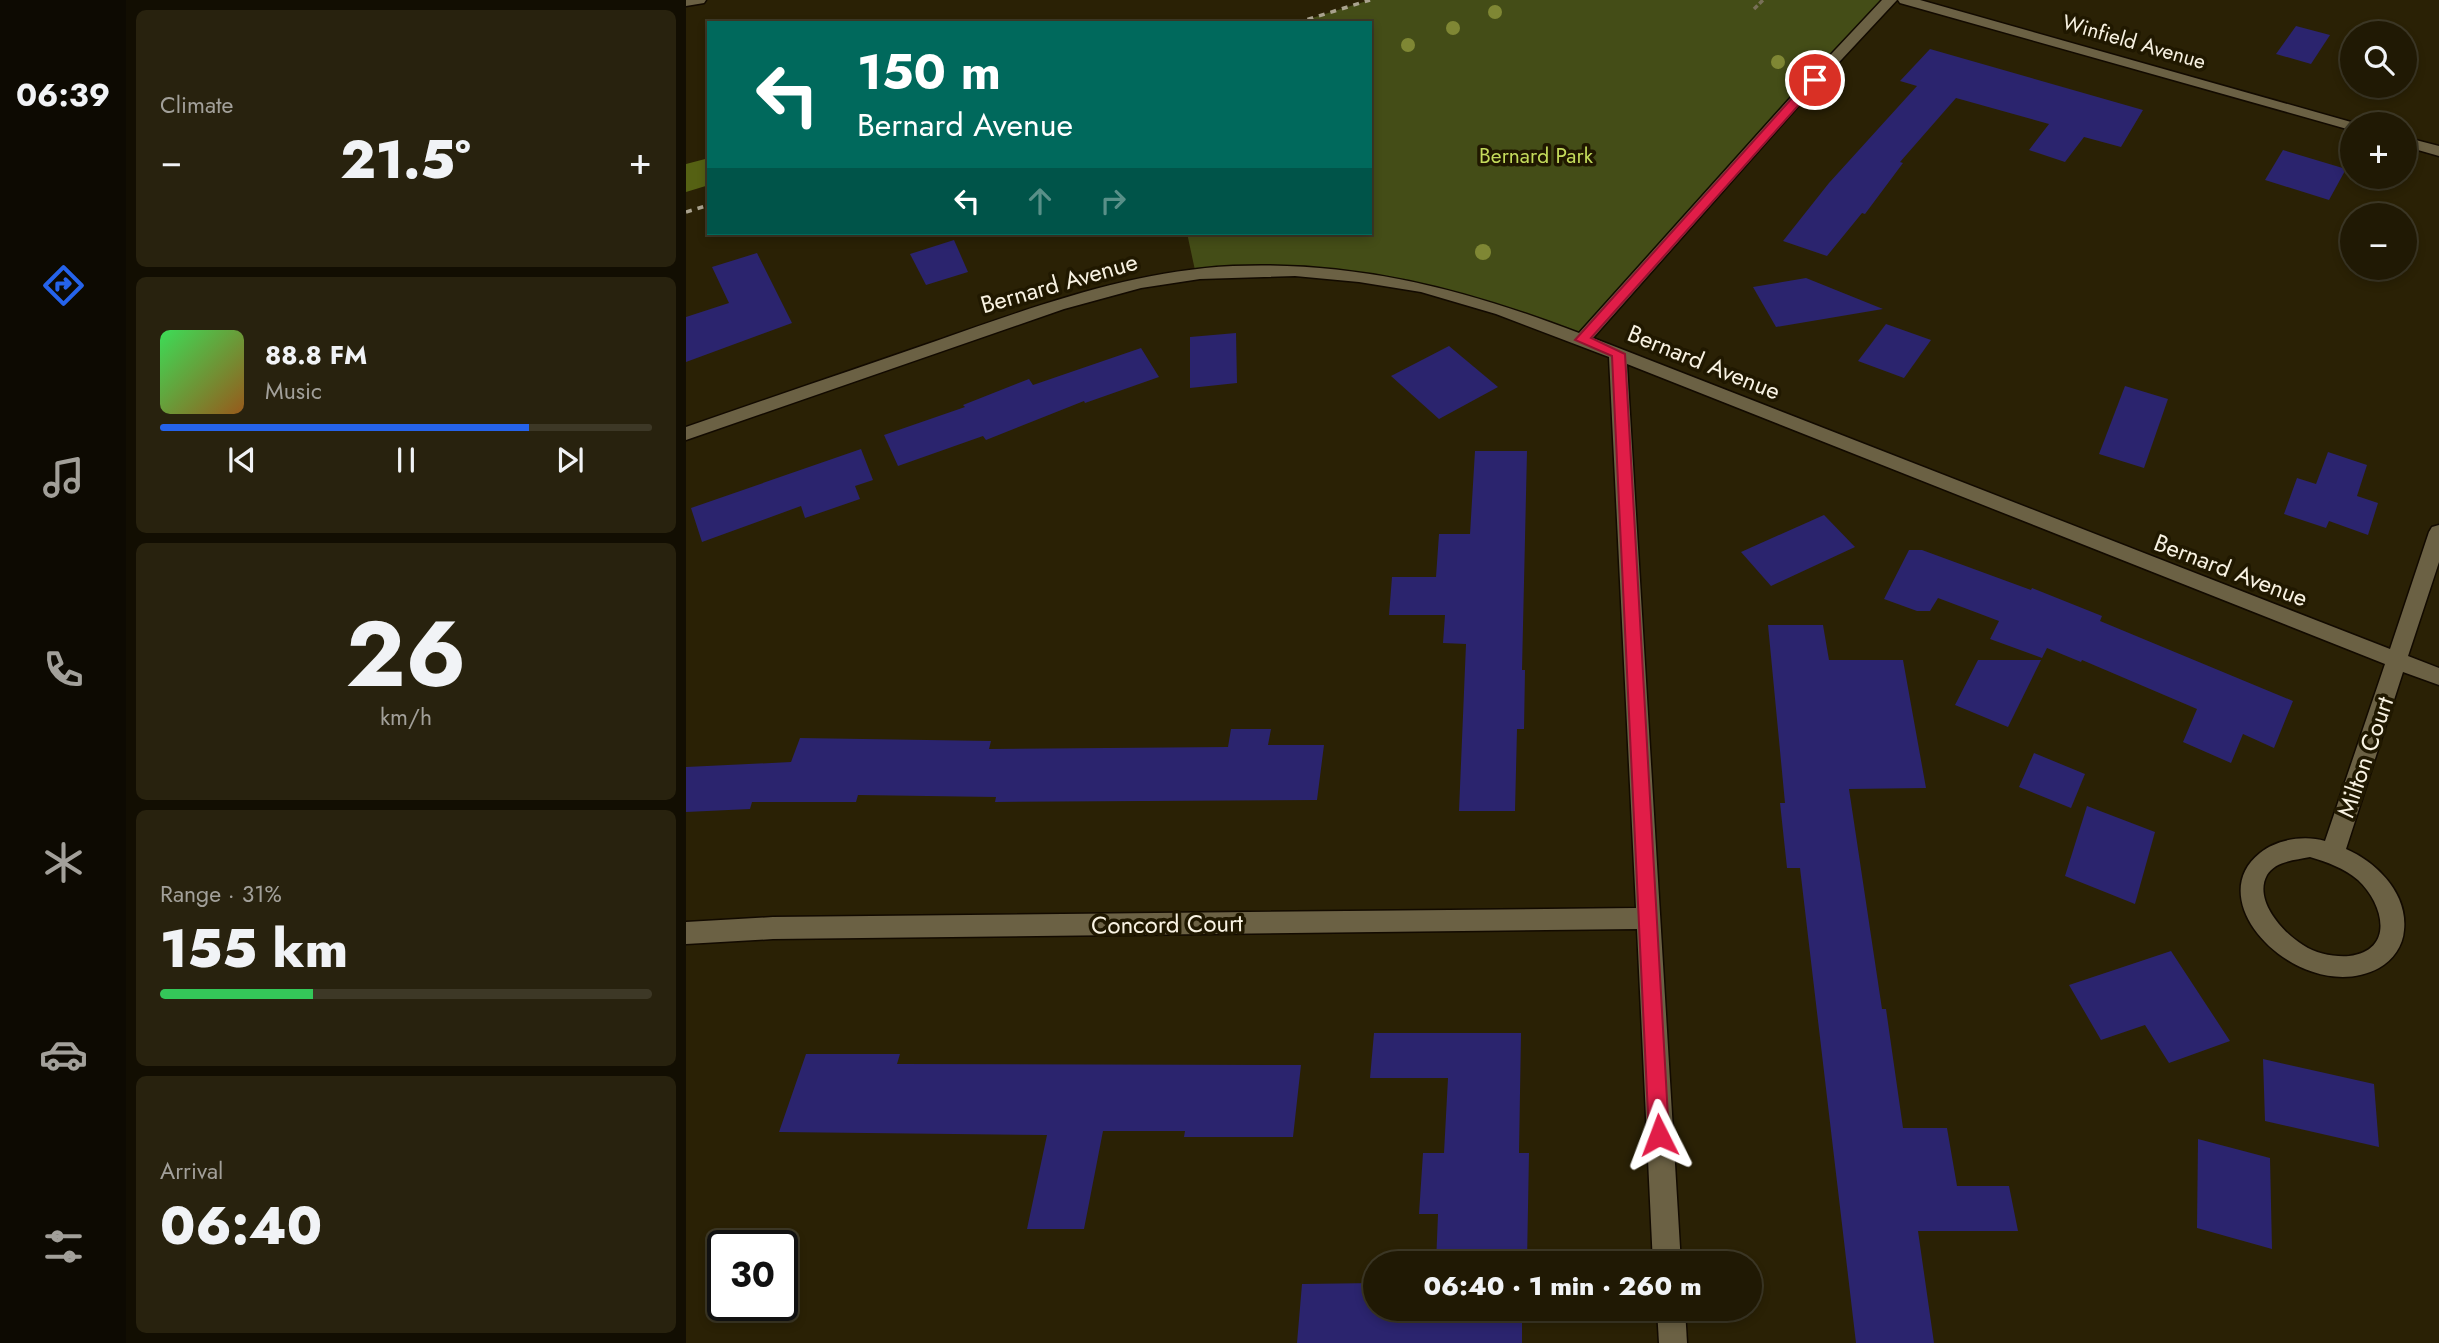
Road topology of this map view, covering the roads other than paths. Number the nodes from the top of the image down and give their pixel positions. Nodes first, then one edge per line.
1 (699, 0) edge
2 (1890, 0) edge
3 (1905, 0) edge
4 (686, 2) edge
5 (2340, 123) edge
6 (2417, 145) edge
7 (2439, 151) edge
8 (1582, 340) junction
9 (1618, 354) junction
10 (686, 434) edge
11 (2439, 532) edge
12 (2397, 661) junction
13 (2439, 677) edge
14 (2333, 853) junction
15 (1648, 918) junction
16 (686, 933) edge
17 (1666, 1251) edge
18 (1672, 1321) edge
19 (1673, 1343) edge

1 - 4 street
2 - 8 street
3 - 5 street, Winfield Avenue
6 - 7 street
8 - 9 street, Bernard Avenue
8 - 10 street, Bernard Avenue
9 - 12 street, Bernard Avenue
9 - 15 street
11 - 12 street, Milton Court
12 - 13 street, Bernard Avenue
12 - 14 street, Milton Court
14 - 14 street
15 - 16 street, Concord Court
15 - 17 street
18 - 19 street

